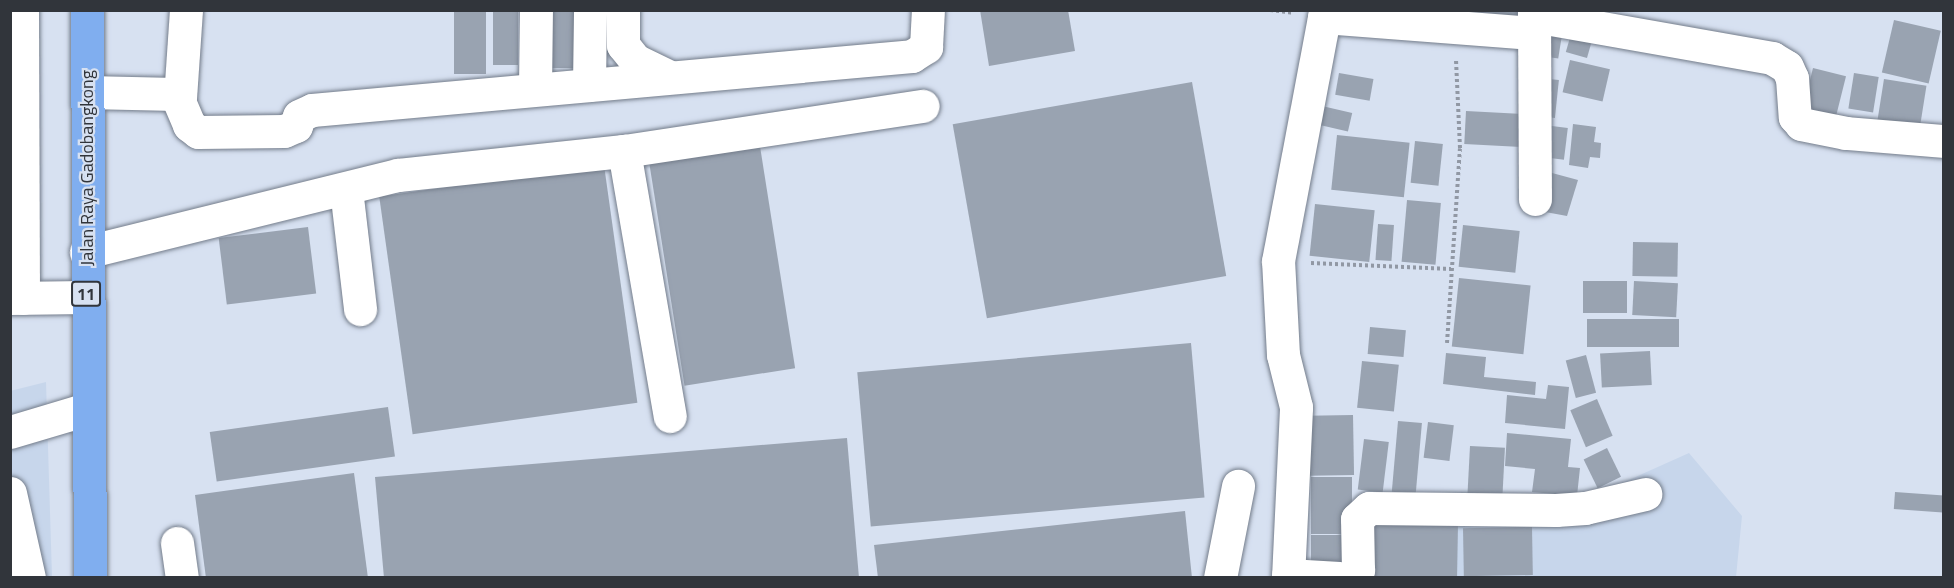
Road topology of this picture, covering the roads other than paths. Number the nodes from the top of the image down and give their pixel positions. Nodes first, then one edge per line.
1 (22, 10) edge
2 (87, 10) edge
3 (186, 10) edge
4 (536, 10) edge
5 (590, 10) edge
6 (623, 10) edge
7 (928, 10) edge
8 (1455, 20) edge
9 (1533, 20) edge
10 (670, 77) junction
11 (589, 85) junction
12 (535, 89) junction
13 (87, 92) junction
14 (180, 98) junction
15 (923, 106) dead end
16 (1944, 141) edge
17 (624, 151) junction
18 (346, 189) junction
19 (1535, 199) dead end
20 (87, 252) junction
21 (86, 297) junction
22 (17, 298) edge
23 (360, 309) dead end
24 (87, 409) junction
25 (670, 417) dead end
26 (10, 432) edge
27 (1238, 486) dead end
28 (10, 493) edge
29 (1645, 494) dead end
30 (177, 543) dead end
31 (1288, 576) edge
32 (29, 578) edge
33 (90, 578) edge
34 (182, 578) edge
35 (1220, 578) edge
36 (1339, 578) edge
37 (1350, 578) edge

1 - 22 street
2 - 13 highway, Jalan Raya Gadobangkong / 11
3 - 14 street
4 - 12 street
5 - 11 street
6 - 10 street
7 - 10 street
8 - 9 street
8 - 31 street
9 - 16 street
9 - 19 street
10 - 11 street
11 - 12 street
12 - 14 street
13 - 14 street
13 - 20 highway, Jalan Raya Gadobangkong / 11
15 - 17 street
17 - 18 street
17 - 25 street
18 - 20 street
18 - 23 street
20 - 21 highway, Jalan Raya Gadobangkong / 11
21 - 22 street
21 - 24 highway, Jalan Raya Gadobangkong / 11
24 - 26 street
24 - 33 highway, Jalan Raya Gadobangkong / 11
27 - 35 street
28 - 32 street
29 - 37 street
30 - 34 street
31 - 36 street

